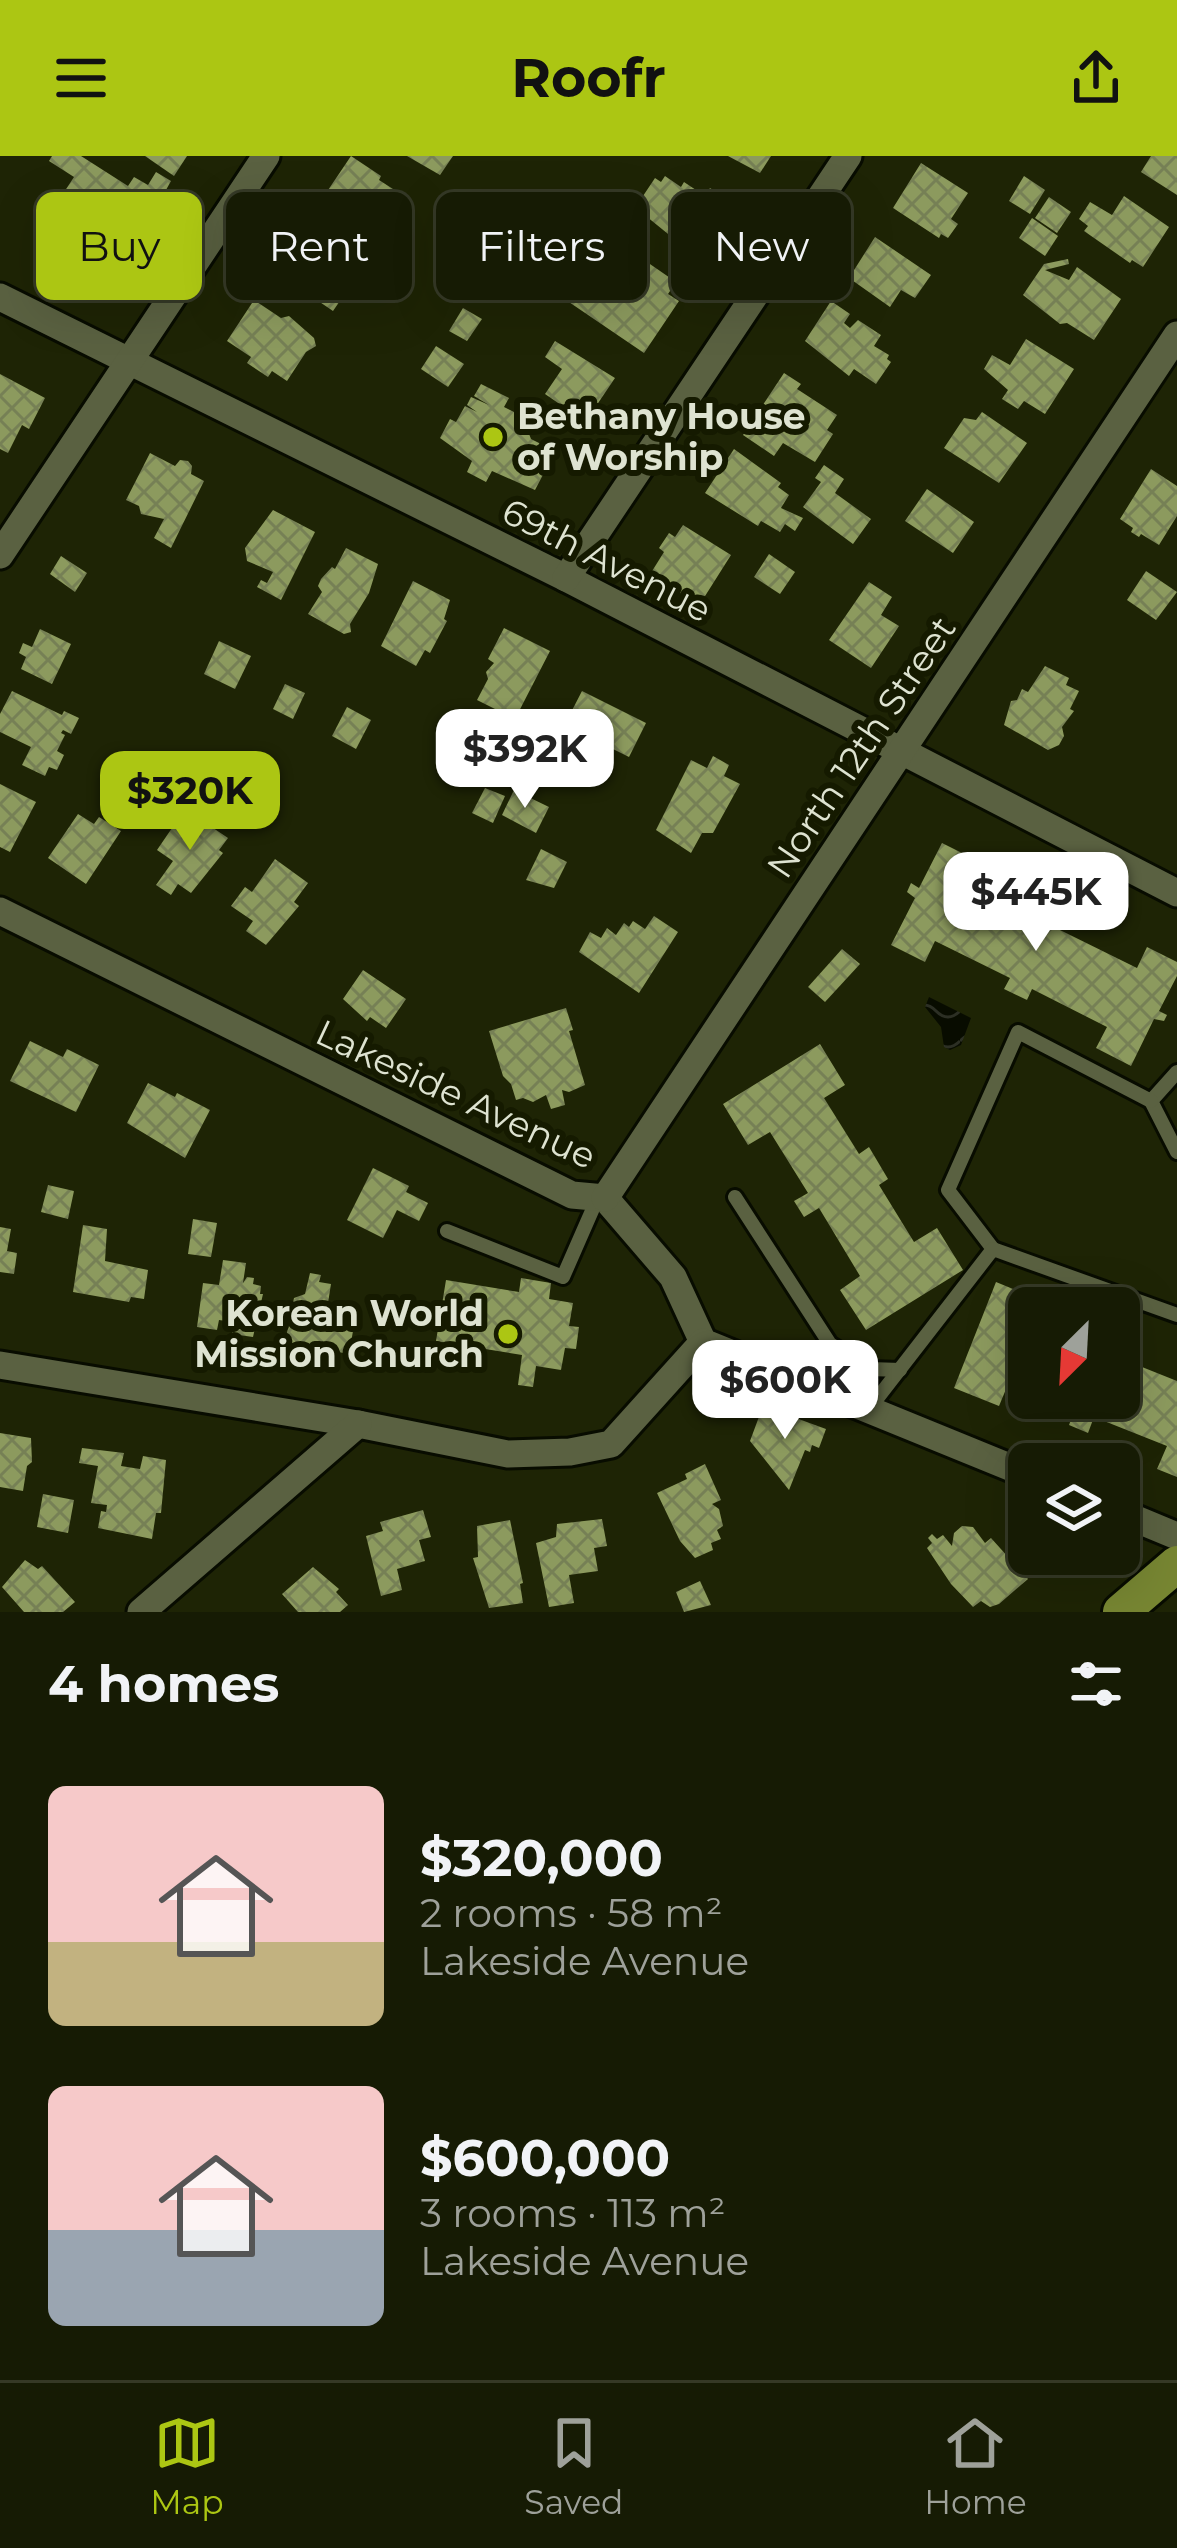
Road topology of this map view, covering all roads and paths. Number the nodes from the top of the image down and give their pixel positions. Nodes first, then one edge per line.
1 (266, 156) edge
2 (848, 156) edge
3 (0, 297) edge
4 (1177, 335) edge
5 (129, 360) junction
6 (0, 556) edge
7 (566, 578) junction
8 (900, 754) junction
9 (1177, 893) edge
10 (0, 911) edge
11 (1177, 1072) edge
12 (1151, 1101) junction
13 (1177, 1152) edge
14 (601, 1198) junction
15 (734, 1198) dead end
16 (447, 1232) dead end
17 (993, 1249) junction
18 (1177, 1315) edge
19 (703, 1342) junction
20 (0, 1365) edge
21 (900, 1370) junction
22 (869, 1409) junction
23 (358, 1424) junction
24 (1008, 1466) edge
25 (1140, 1521) edge
26 (1177, 1536) edge
27 (1177, 1564) edge
28 (141, 1612) edge
29 (1121, 1612) edge

1 - 5 street
2 - 7 street
3 - 5 street, 69th Avenue
4 - 8 street, North 12th Street
5 - 6 street
5 - 7 street, 69th Avenue
7 - 8 street, 69th Avenue
8 - 9 street, 69th Avenue
8 - 14 street, North 12th Street
10 - 14 street, Lakeside Avenue
11 - 12 lane
12 - 13 lane
12 - 17 lane
14 - 16 lane
14 - 19 street, Lakeside Avenue
15 - 21 lane
17 - 18 lane
17 - 21 lane
19 - 22 street
19 - 23 street
20 - 23 street
21 - 22 lane
22 - 24 street
23 - 28 street
25 - 26 street
27 - 29 main road

